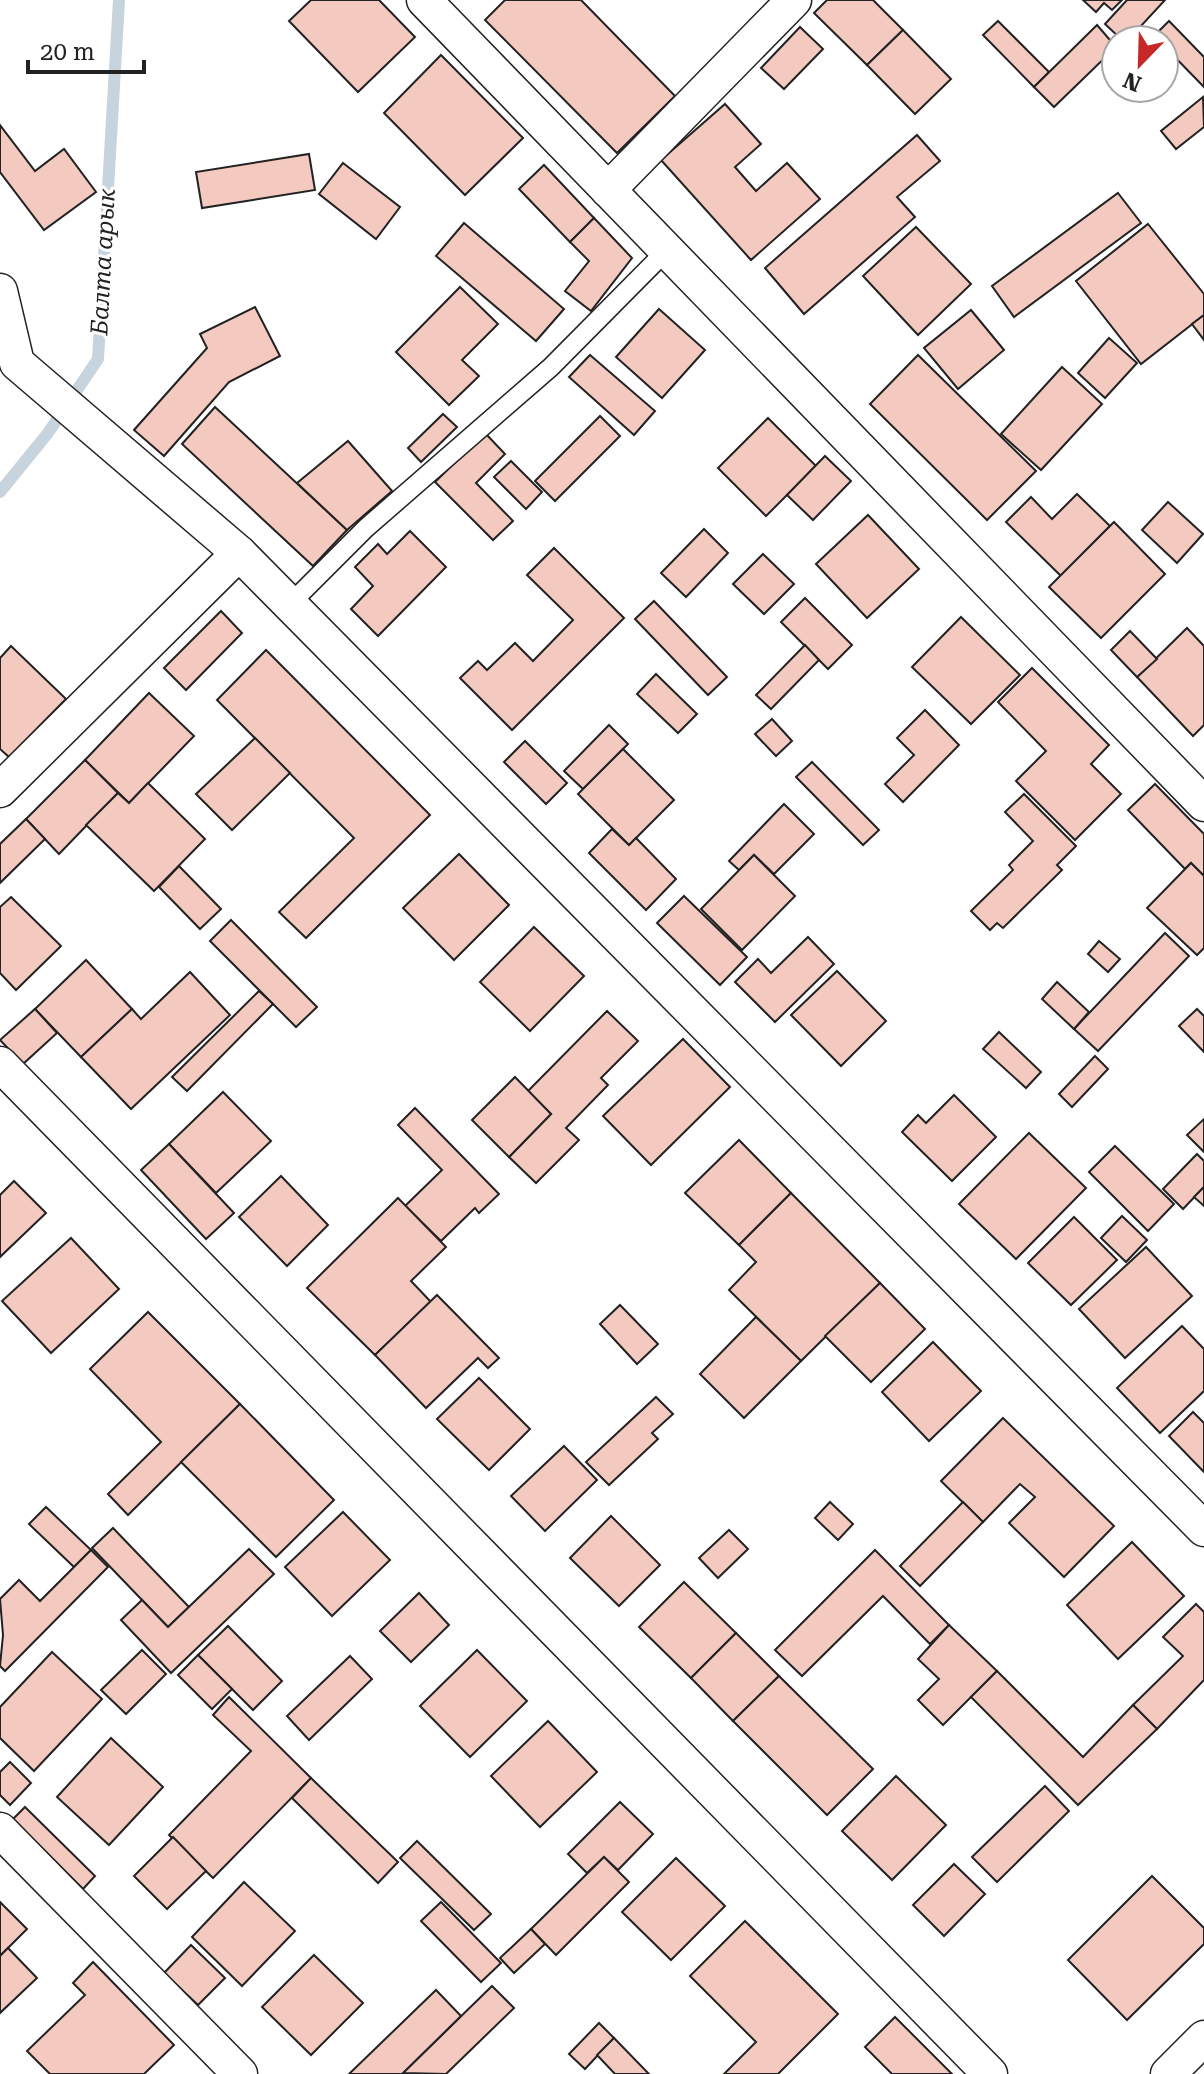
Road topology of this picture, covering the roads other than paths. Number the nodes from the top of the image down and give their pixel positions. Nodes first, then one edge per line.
1 (424, 0) edge
2 (794, 0) edge
3 (608, 190) junction
4 (667, 250) junction
5 (0, 291) edge
6 (8, 371) edge
7 (239, 553) junction
8 (290, 604) junction
9 (0, 790) edge
10 (1204, 804) edge
11 (0, 1064) edge
12 (1204, 1529) edge
13 (0, 1830) edge
14 (1204, 2038) edge
15 (240, 2074) edge
16 (990, 2074) edge
17 (1168, 2074) edge

1 - 3 street
2 - 3 street
3 - 4 street
4 - 8 lane
4 - 10 street
5 - 6 street
6 - 7 street
7 - 8 street
7 - 9 street
8 - 12 street
11 - 16 street
13 - 15 street
14 - 17 street

